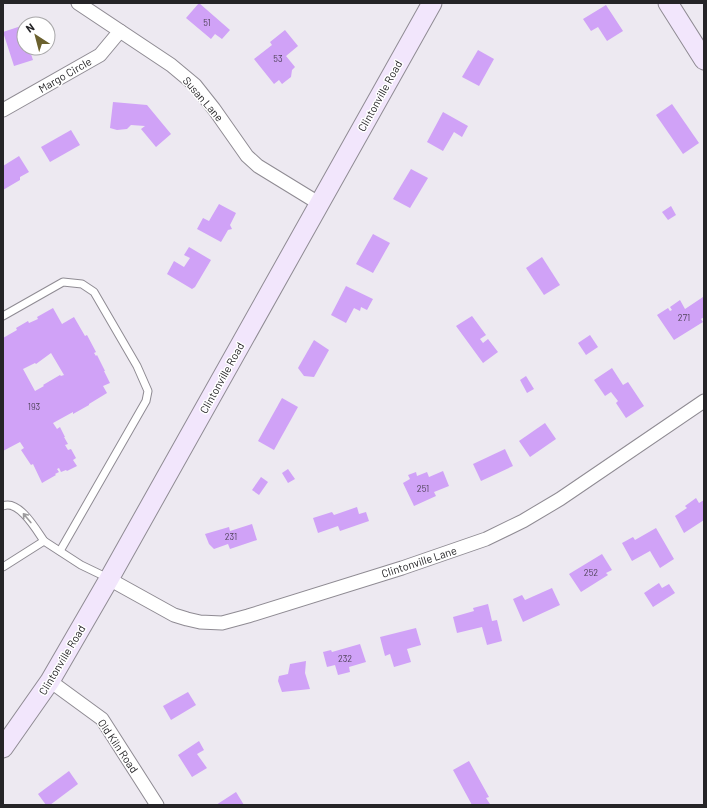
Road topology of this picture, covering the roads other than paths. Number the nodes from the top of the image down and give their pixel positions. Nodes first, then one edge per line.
1 (78, 3) edge
2 (432, 3) edge
3 (668, 3) edge
4 (120, 31) junction
5 (704, 60) edge
6 (3, 110) edge
7 (320, 204) junction
8 (3, 316) edge
9 (704, 401) edge
10 (3, 506) edge
11 (44, 542) junction
12 (60, 551) junction
13 (3, 567) edge
14 (110, 580) junction
15 (50, 681) junction
16 (3, 748) edge
17 (157, 805) edge

1 - 4 street, Susan Lane
2 - 7 main road, Clintonville Road
3 - 5 main road
4 - 6 street, Margo Circle
4 - 7 street, Susan Lane
7 - 14 main road, Clintonville Road
8 - 12 lane
9 - 14 street, Clintonville Lane
11 -> 10 lane
11 - 12 lane
11 - 13 lane
12 - 14 lane
14 - 15 main road, Clintonville Road
15 - 16 main road, Clintonville Road
15 - 17 street, Old Kiln Road

